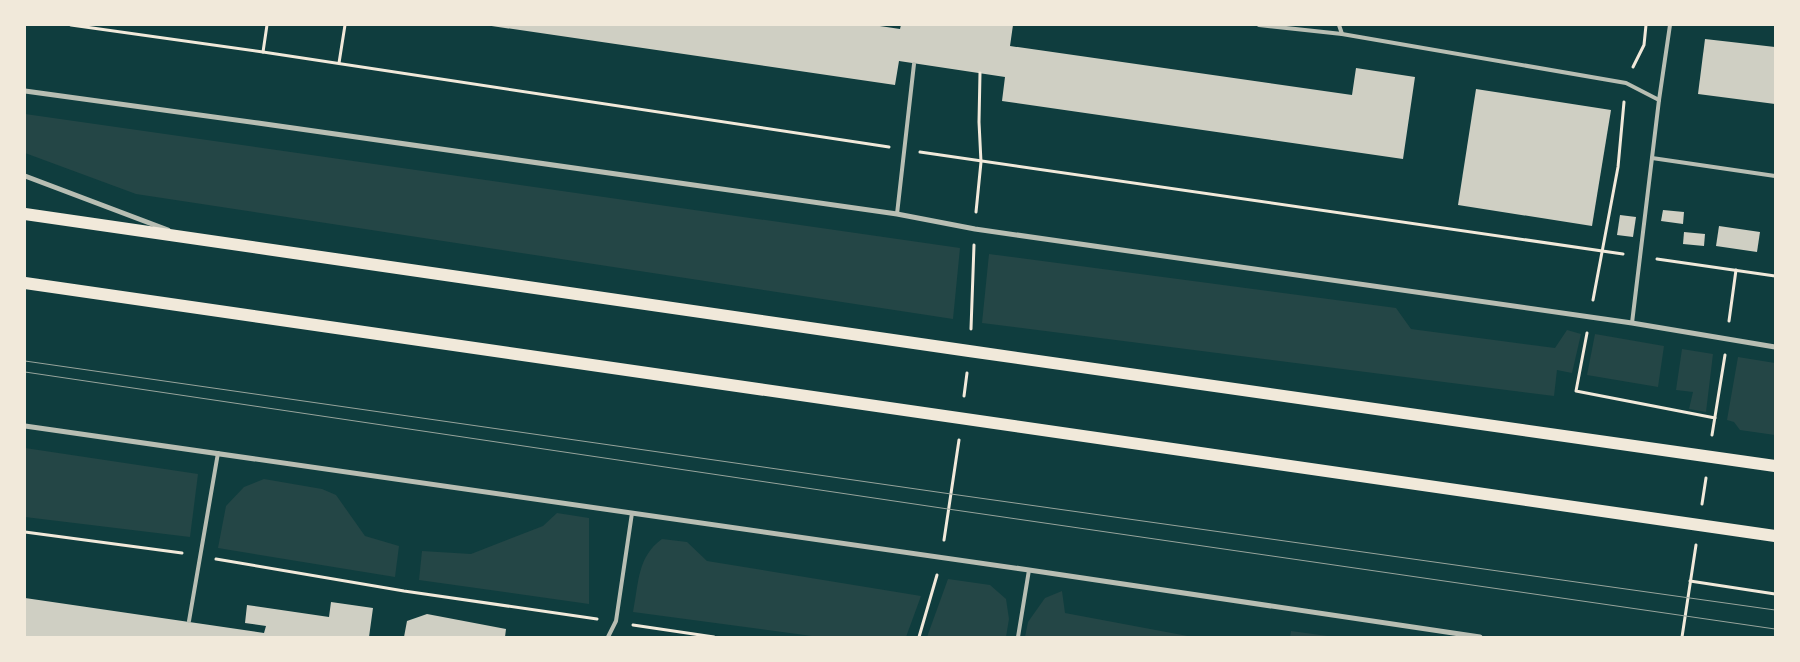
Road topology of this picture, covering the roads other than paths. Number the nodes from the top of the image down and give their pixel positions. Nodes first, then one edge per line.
1 (1258, 25) edge
2 (1339, 25) edge
3 (1670, 25) edge
4 (1342, 34) junction
5 (914, 64) dead end
6 (25, 91) edge
7 (1658, 100) junction
8 (1652, 158) junction
9 (25, 176) edge
10 (1775, 176) edge
11 (25, 214) edge
12 (897, 214) junction
13 (192, 239) junction
14 (25, 283) edge
15 (1632, 323) junction
16 (1775, 347) edge
17 (25, 426) edge
18 (218, 453) junction
19 (1775, 466) edge
20 (632, 513) junction
21 (1775, 536) edge
22 (1029, 570) junction
23 (189, 621) dead end
24 (608, 637) edge
25 (1018, 637) edge
26 (1480, 637) edge

1 - 4 lane
2 - 4 lane
3 - 7 lane
4 - 7 lane
5 - 12 lane
6 - 12 street
7 - 8 lane
8 - 10 lane
8 - 15 lane
9 - 13 street
11 - 13 main road
12 - 15 street
13 - 19 main road
14 - 21 main road
15 - 16 street
17 - 18 street
18 - 20 street
18 - 23 lane
20 - 22 street
20 - 24 lane
22 - 25 lane
22 - 26 street

